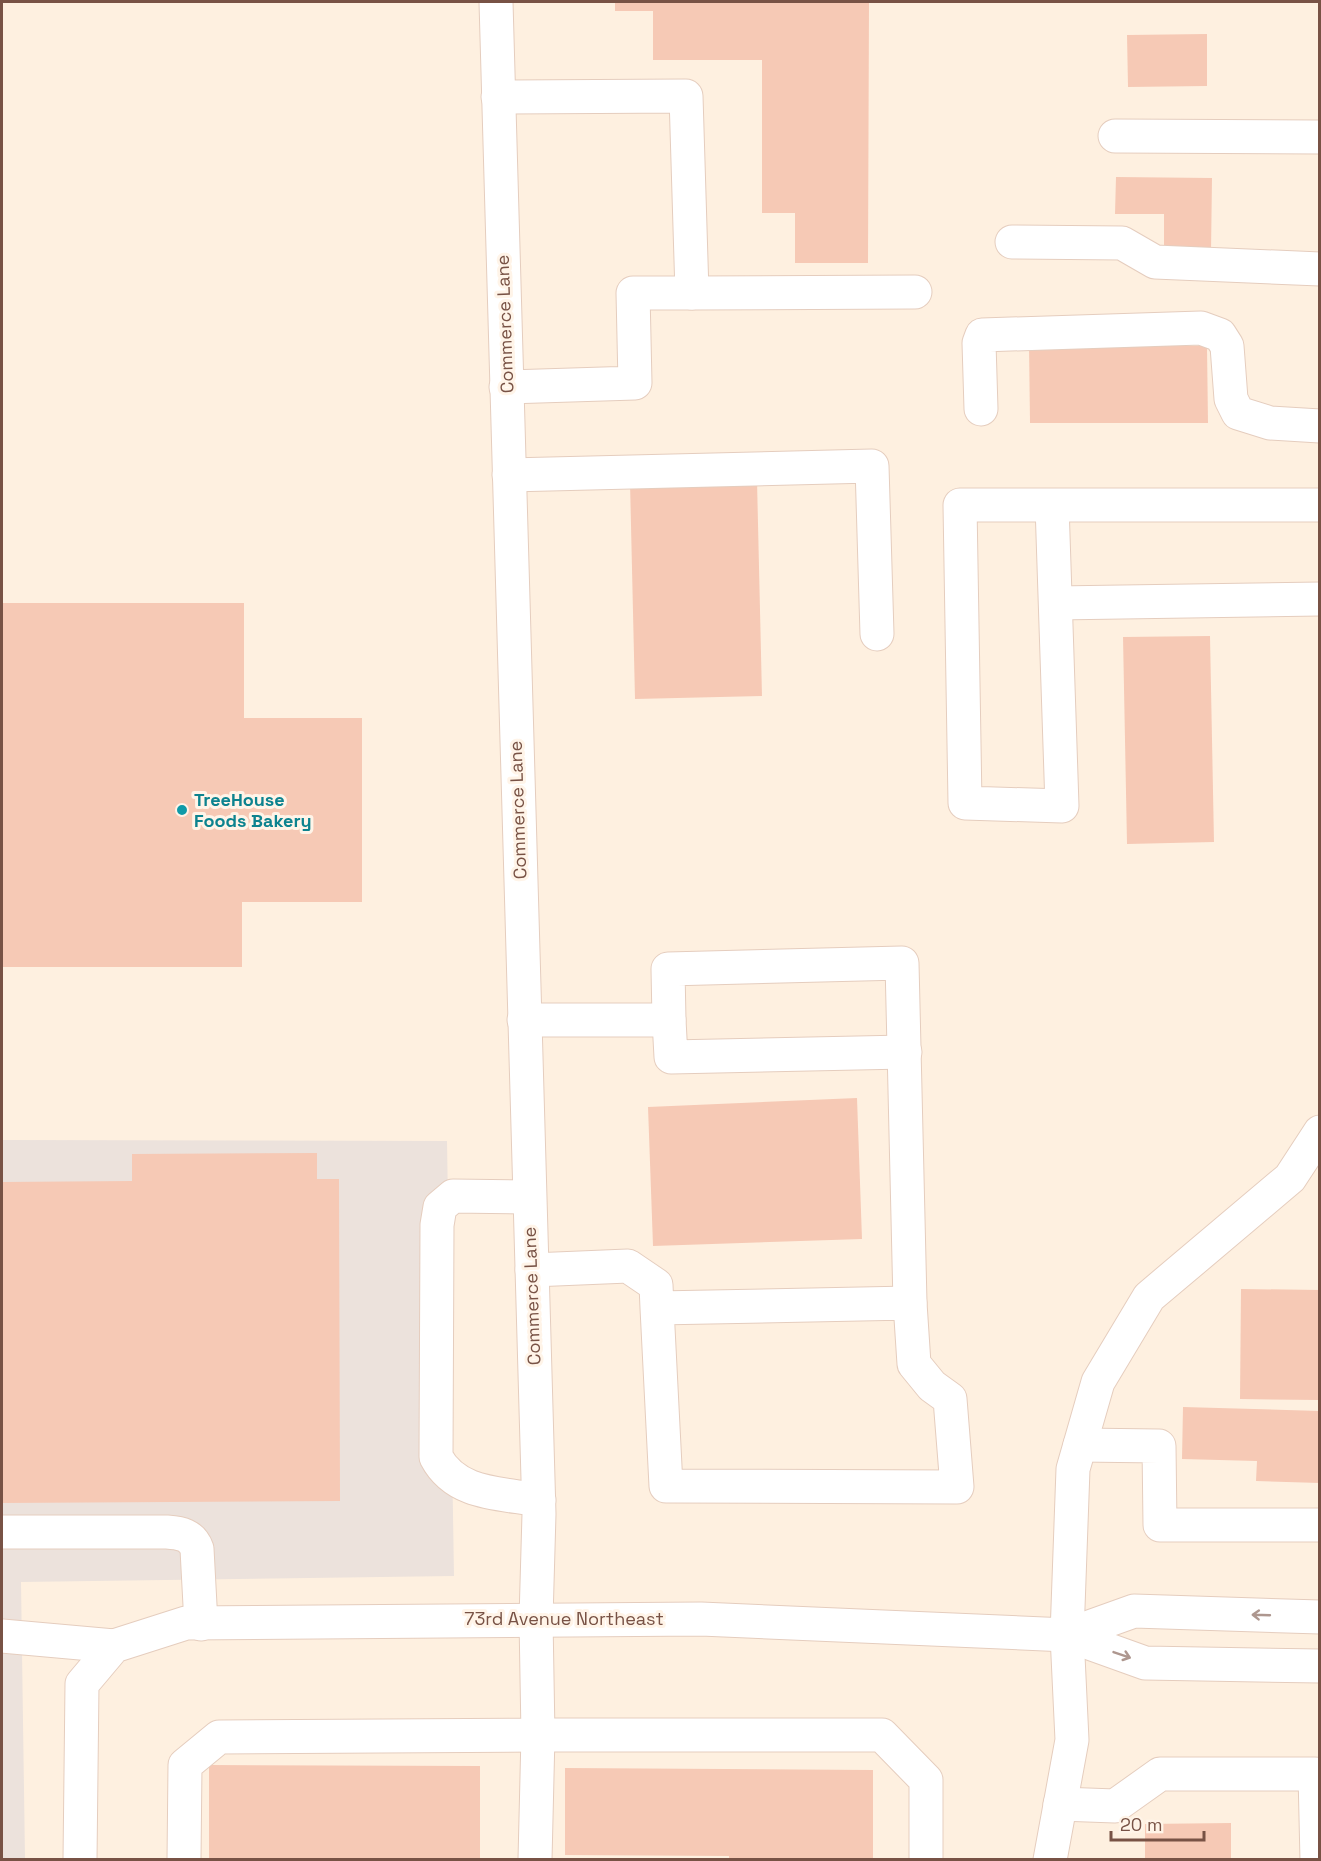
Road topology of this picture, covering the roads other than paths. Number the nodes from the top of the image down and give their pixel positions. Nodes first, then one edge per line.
1 (496, 2) edge
2 (498, 97) junction
3 (1115, 136) dead end
4 (1320, 137) edge
5 (1012, 242) dead end
6 (1320, 269) edge
7 (915, 292) dead end
8 (692, 294) junction
9 (506, 387) junction
10 (981, 410) dead end
11 (1320, 426) edge
12 (509, 475) junction
13 (1052, 505) junction
14 (1320, 505) edge
15 (1320, 599) edge
16 (1056, 603) junction
17 (877, 634) dead end
18 (524, 1020) junction
19 (669, 1020) junction
20 (904, 1052) junction
21 (1320, 1132) edge
22 (529, 1197) junction
23 (532, 1270) junction
24 (910, 1303) junction
25 (657, 1308) junction
26 (1080, 1445) junction
27 (539, 1500) junction
28 (1320, 1525) edge
29 (2, 1532) edge
30 (1320, 1617) edge
31 (536, 1618) junction
32 (201, 1624) junction
33 (1067, 1635) junction
34 (2, 1636) edge
35 (114, 1646) junction
36 (1320, 1666) edge
37 (538, 1734) junction
38 (1060, 1804) junction
39 (80, 1860) edge
40 (184, 1860) edge
41 (535, 1860) edge
42 (926, 1860) edge
43 (1050, 1860) edge
44 (1317, 1860) edge

1 - 2 street, Commerce Lane
2 - 8 street
2 - 9 street, Commerce Lane
3 - 4 street
5 - 6 street
7 - 8 street
8 - 9 street
9 - 12 street, Commerce Lane
10 - 11 street
12 - 17 street
12 - 18 street, Commerce Lane
13 - 14 street
13 - 16 street
13 - 16 street
15 - 16 street
18 - 19 street
18 - 22 street, Commerce Lane
19 - 20 street
19 - 20 street
20 - 24 street
21 - 26 street
22 - 23 street, Commerce Lane
22 - 27 street
23 - 25 street
23 - 27 street, Commerce Lane
24 - 25 street
24 - 25 street
26 - 28 street
26 - 33 street
27 - 31 street, Commerce Lane
29 - 32 street
30 -> 33 street, 73rd Avenue Northeast
31 - 32 street, 73rd Avenue Northeast
31 - 33 street, 73rd Avenue Northeast
31 - 37 street, Commerce Lane
32 - 35 street, 73rd Avenue Northeast
33 -> 36 street, 73rd Avenue Northeast
33 - 38 street
34 - 35 street
35 - 39 street
37 - 40 street
37 - 41 street, Commerce Lane
37 - 42 street
38 - 43 street
38 - 44 street

